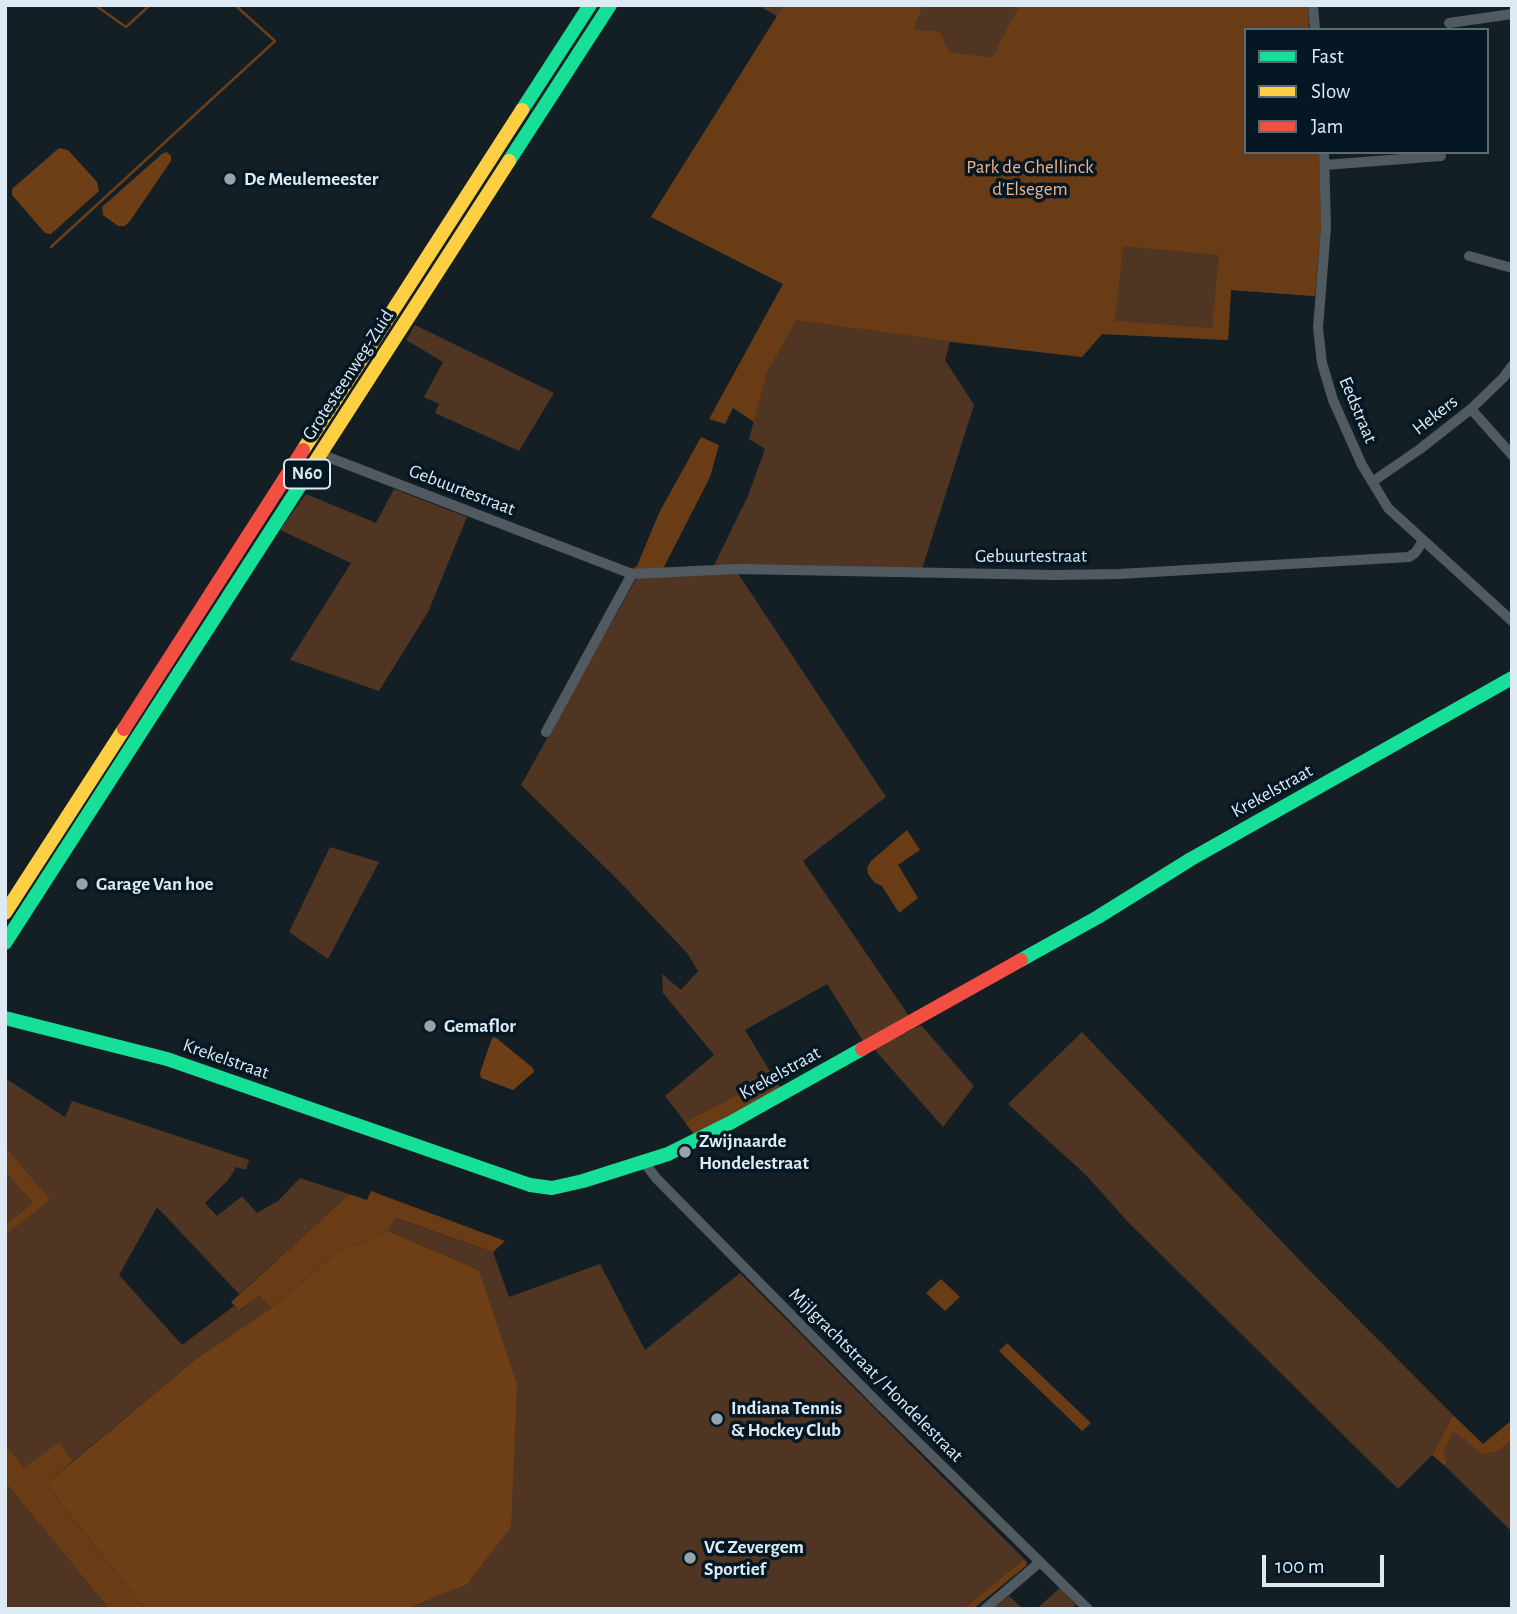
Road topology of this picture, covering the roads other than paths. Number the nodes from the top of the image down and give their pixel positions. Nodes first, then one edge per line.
1 (590, 5) edge
2 (610, 5) edge
3 (1313, 5) edge
4 (1512, 14) edge
5 (1449, 23) dead end
6 (1315, 28) edge
7 (1324, 154) edge
8 (1441, 156) dead end
9 (1325, 165) junction
10 (1469, 256) dead end
11 (1512, 268) edge
12 (1512, 366) edge
13 (1471, 410) junction
14 (320, 454) junction
15 (1512, 456) edge
16 (1371, 482) junction
17 (1423, 541) junction
18 (632, 574) junction
19 (1512, 621) edge
20 (1512, 678) edge
21 (546, 732) dead end
22 (5, 914) edge
23 (5, 943) edge
24 (5, 1018) edge
25 (644, 1162) junction
26 (1040, 1562) junction
27 (985, 1609) edge
28 (1088, 1609) edge

1 - 22 main road, Grotesteenweg-Zuid / N60
2 - 14 main road, Grotesteenweg-Zuid / N60
3 - 6 street
4 - 5 street
7 - 9 street, Eedstraat
8 - 9 street
9 - 16 street, Eedstraat
10 - 11 street
12 - 13 street, Hekers
13 - 15 street
13 - 16 street, Hekers
14 - 18 street, Gebuurtestraat
14 - 23 main road, Grotesteenweg-Zuid / N60
16 - 17 street, Eedstraat
17 - 18 street, Gebuurtestraat
17 - 19 street, Eedstraat
18 - 21 street
20 - 25 main road, Krekelstraat
24 - 25 main road, Krekelstraat
25 - 26 street, Mijlgrachtstraat / Hondelestraat
26 - 27 street
26 - 28 street, Mijlgrachtstraat / Hondelestraat

